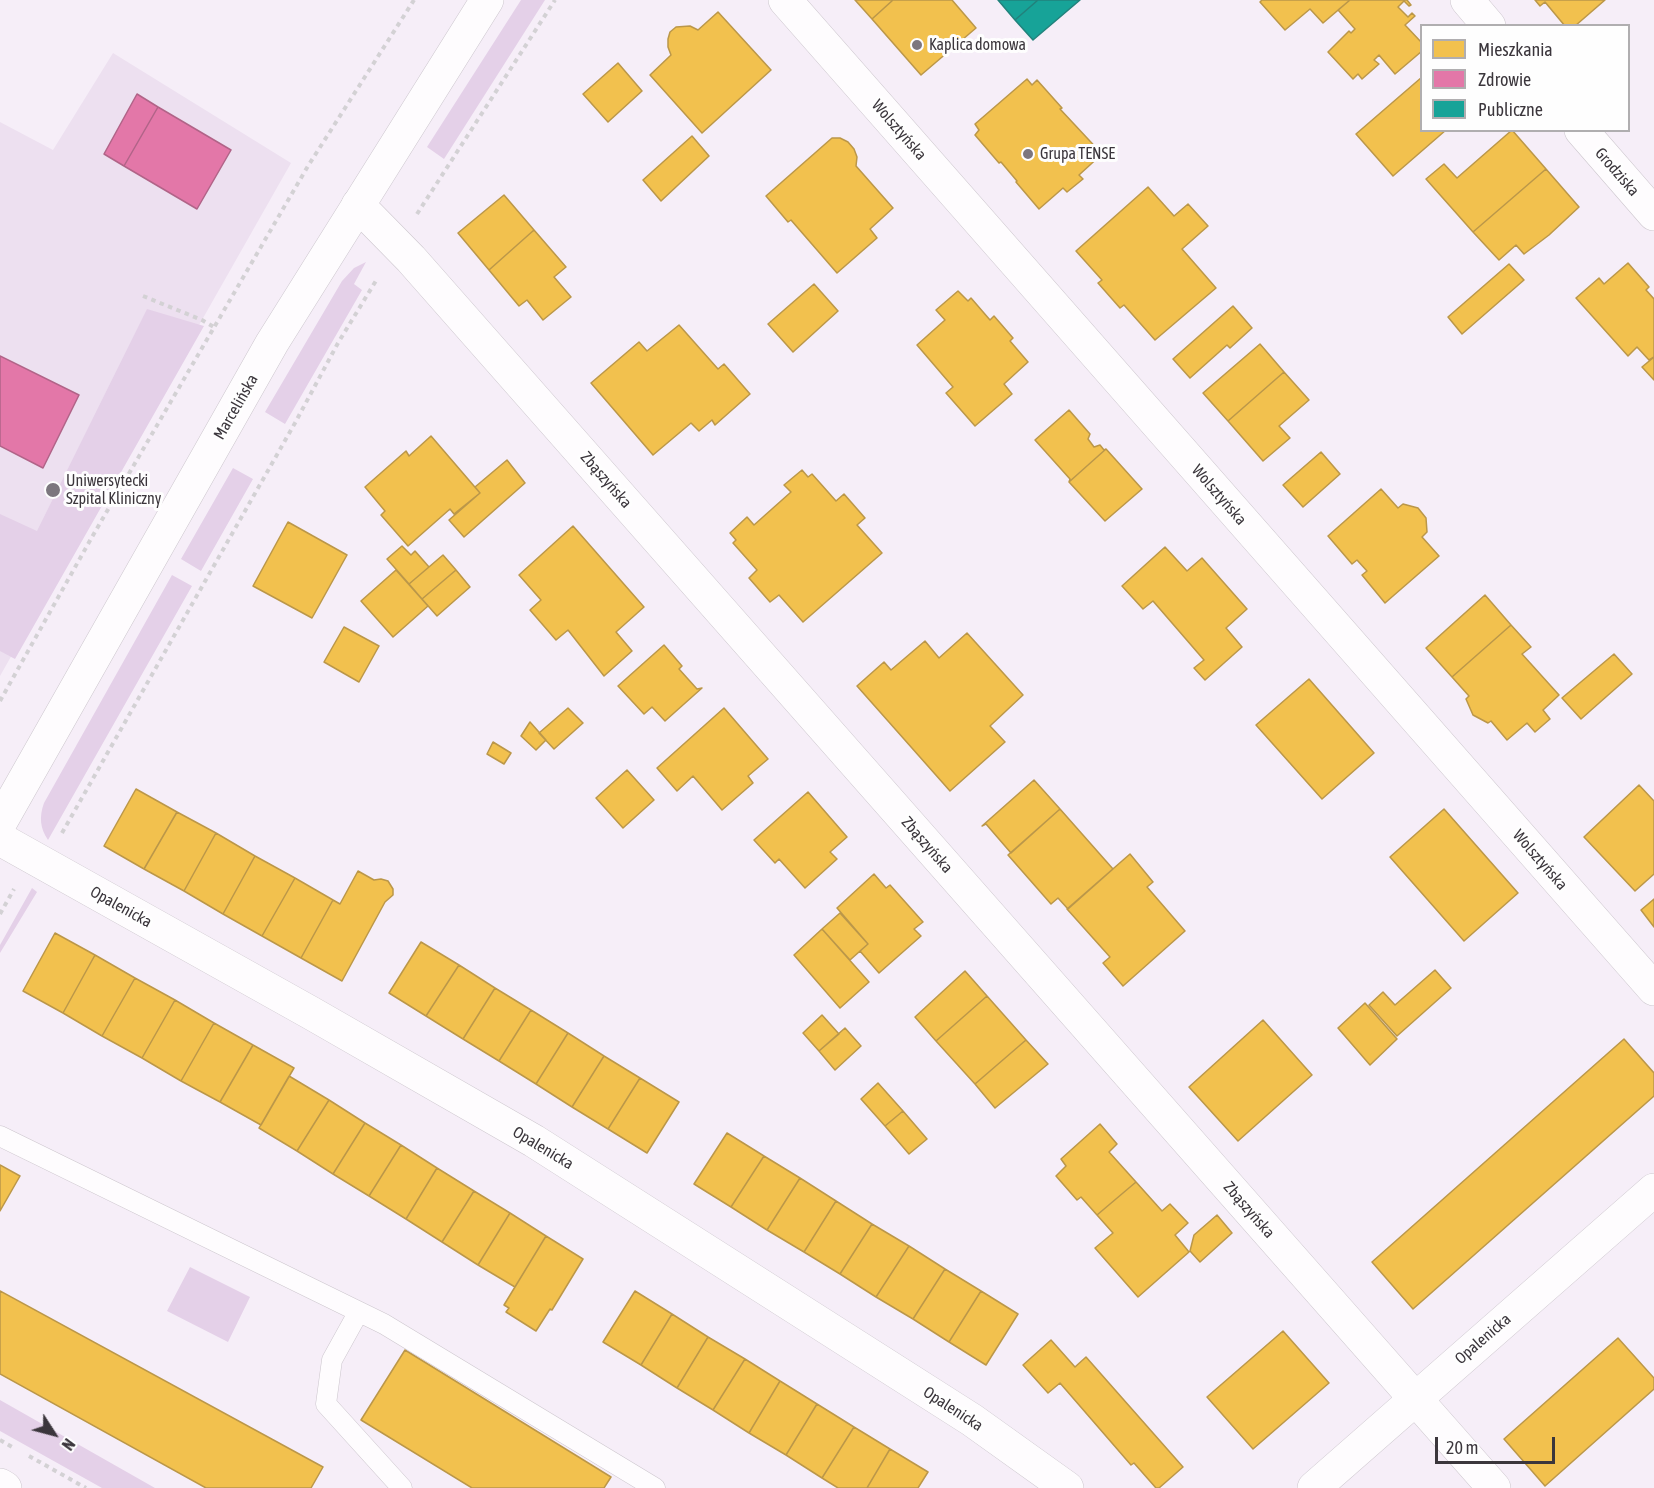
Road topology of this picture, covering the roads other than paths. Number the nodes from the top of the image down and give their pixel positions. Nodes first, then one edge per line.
1 (487, 0) edge
2 (785, 0) edge
3 (1467, 0) edge
4 (1487, 24) edge
5 (1583, 132) edge
6 (358, 205) junction
7 (1654, 214) edge
8 (0, 823) edge
9 (0, 839) edge
10 (1654, 989) edge
11 (0, 1136) edge
12 (1654, 1190) edge
13 (358, 1312) junction
14 (1415, 1398) junction
15 (0, 1485) edge
16 (5, 1488) edge
17 (402, 1488) edge
18 (655, 1488) edge
19 (1067, 1488) edge
20 (1314, 1488) edge
21 (1494, 1488) edge

1 - 6 street, Marcelińska
2 - 10 street, Wolsztyńska
3 - 4 street
5 - 7 street, Grodziska
6 - 8 street, Marcelińska
6 - 14 street, Zbąszyńska
9 - 19 street, Opalenicka
11 - 13 lane
12 - 14 street, Opalenicka
13 - 17 lane
13 - 18 lane
14 - 20 street, Opalenicka
14 - 21 street, Zbąszyńska
15 - 16 street

